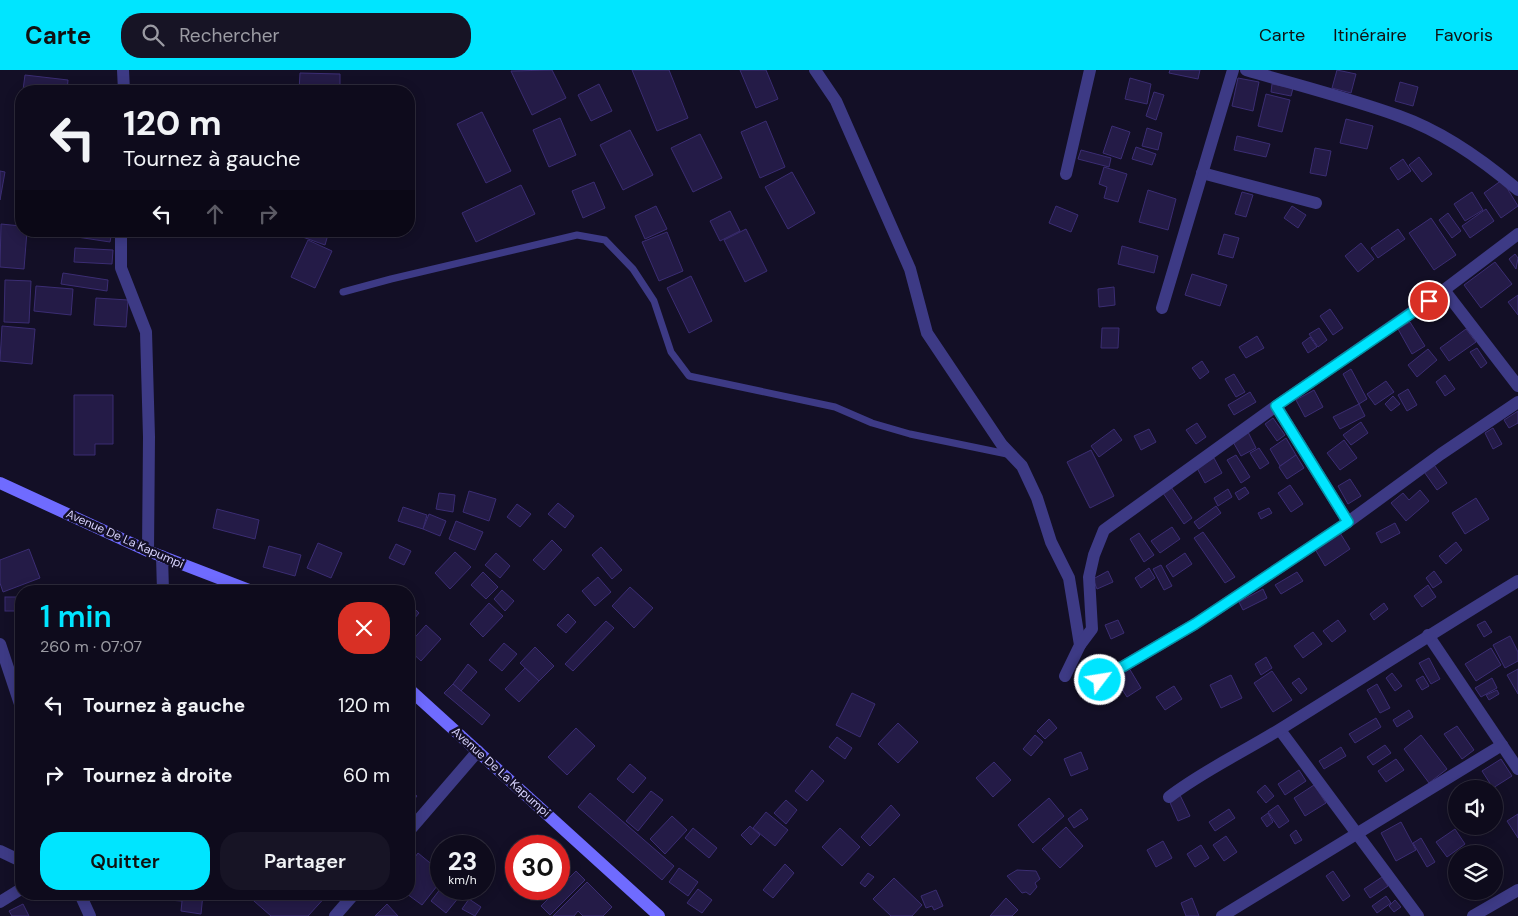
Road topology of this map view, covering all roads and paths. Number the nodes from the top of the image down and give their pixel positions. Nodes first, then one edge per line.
1 (123, 70) edge
2 (815, 70) edge
3 (1090, 70) edge
4 (1233, 70) edge
5 (1246, 70) edge
6 (124, 85) edge
7 (1202, 173) junction
8 (1066, 174) dead end
9 (1518, 190) edge
10 (1316, 203) dead end
11 (1518, 234) edge
12 (121, 237) edge
13 (1444, 290) junction
14 (343, 292) dead end
15 (1162, 308) dead end
16 (1518, 386) edge
17 (1518, 402) edge
18 (1276, 406) junction
19 (1012, 455) junction
20 (0, 482) edge
21 (1348, 522) junction
22 (148, 551) junction
23 (162, 556) junction
24 (1518, 581) edge
25 (163, 585) edge
26 (237, 585) edge
27 (1428, 636) junction
28 (0, 644) edge
29 (1080, 644) junction
30 (1065, 676) dead end
31 (15, 689) edge
32 (1095, 693) dead end
33 (415, 694) edge
34 (1280, 730) junction
35 (1502, 745) junction
36 (478, 751) junction
37 (1518, 768) edge
38 (1169, 797) dead end
39 (415, 824) edge
40 (1357, 832) junction
41 (0, 851) edge
42 (15, 858) edge
43 (1518, 890) edge
44 (15, 893) edge
45 (83, 900) edge
46 (349, 900) edge
47 (0, 902) edge
48 (90, 916) edge
49 (335, 916) edge
50 (659, 916) edge
51 (1222, 916) edge
52 (1418, 916) edge
53 (1473, 916) edge

1 - 6 street
2 - 19 street
3 - 8 street
4 - 7 street
5 - 9 street
7 - 10 street
7 - 15 street
11 - 13 street
12 - 22 street
13 - 16 street
13 - 18 street
14 - 19 lane
17 - 21 street
18 - 21 street
18 - 29 street
19 - 29 street
20 - 22 main road, Avenue De La Kapumpi
21 - 32 street
22 - 23 main road, Avenue De La Kapumpi
23 - 25 street
23 - 26 main road, Avenue De La Kapumpi
24 - 27 street
27 - 34 street
27 - 35 street
28 - 31 street
29 - 30 street
33 - 36 main road, Avenue De La Kapumpi
34 - 38 street
34 - 40 street
35 - 37 street
35 - 40 street
36 - 39 street
36 - 50 main road, Avenue De La Kapumpi
40 - 51 street
40 - 52 street
41 - 42 street
43 - 53 street
44 - 47 street
45 - 48 street
46 - 49 street

